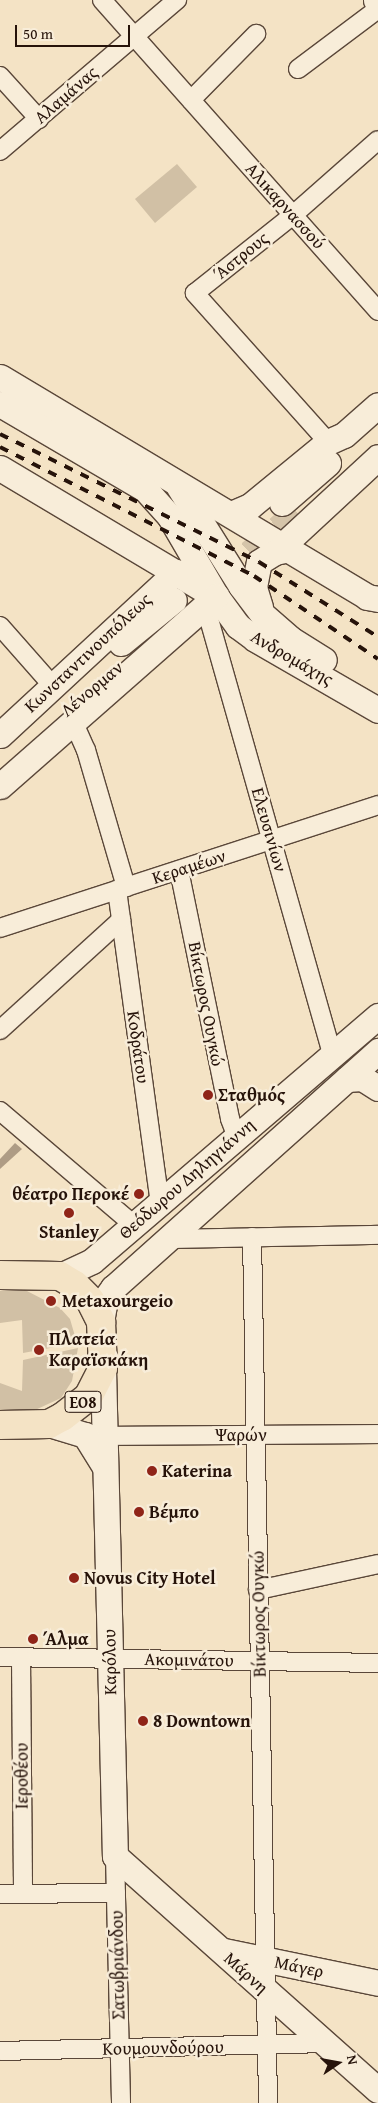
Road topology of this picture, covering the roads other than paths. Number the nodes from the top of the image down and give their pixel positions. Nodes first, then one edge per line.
1 (102, 0) edge
2 (177, 0) edge
3 (378, 9) edge
4 (256, 34) dead end
5 (135, 36) junction
6 (298, 69) dead end
7 (0, 76) edge
8 (191, 100) junction
9 (39, 119) junction
10 (378, 140) edge
11 (0, 151) edge
12 (293, 215) junction
13 (378, 311) edge
14 (0, 377) edge
15 (0, 404) edge
16 (378, 405) edge
17 (378, 418) edge
18 (378, 440) edge
19 (328, 442) junction
20 (378, 457) edge
21 (0, 468) edge
22 (170, 477) junction
23 (287, 508) junction
24 (232, 514) junction
25 (286, 547) junction
26 (176, 572) junction
27 (378, 599) edge
28 (194, 603) junction
29 (263, 615) junction
30 (0, 626) edge
31 (52, 685) junction
32 (378, 691) edge
33 (378, 710) edge
34 (73, 721) junction
35 (0, 735) edge
36 (0, 744) edge
37 (0, 766) edge
38 (0, 786) edge
39 (378, 805) edge
40 (271, 840) junction
41 (179, 870) junction
42 (122, 889) junction
43 (121, 920) junction
44 (0, 928) edge
45 (378, 1016) edge
46 (0, 1030) edge
47 (378, 1051) edge
48 (332, 1055) junction
49 (347, 1079) junction
50 (378, 1088) edge
51 (0, 1111) edge
52 (236, 1137) junction
53 (160, 1203) junction
54 (134, 1225) junction
55 (378, 1234) edge
56 (252, 1237) junction
57 (168, 1239) junction
58 (0, 1276) edge
59 (60, 1276) junction
60 (101, 1322) junction
61 (102, 1368) junction
62 (49, 1424) junction
63 (0, 1425) edge
64 (378, 1434) edge
65 (256, 1435) junction
66 (104, 1436) junction
67 (105, 1468) junction
68 (378, 1564) edge
69 (258, 1590) junction
70 (0, 1657) edge
71 (21, 1658) junction
72 (110, 1659) junction
73 (260, 1660) junction
74 (378, 1662) edge
75 (115, 1856) junction
76 (116, 1893) junction
77 (0, 1894) edge
78 (23, 1894) junction
79 (220, 1950) junction
80 (265, 1960) junction
81 (378, 1983) edge
82 (266, 1991) junction
83 (325, 2043) junction
84 (267, 2046) junction
85 (120, 2049) junction
86 (0, 2051) edge
87 (378, 2090) edge
88 (121, 2103) edge
89 (268, 2103) edge

1 - 5 street, Αλικαρνασσού
2 - 5 street, Αλαμάνας
3 - 6 street
4 - 8 street
5 - 8 street, Αλικαρνασσού
5 - 9 street, Αλαμάνας
7 - 9 street
8 - 12 street, Αλικαρνασσού
9 - 11 street, Αλαμάνας
10 - 12 street, Άστρους
12 - 13 street, Αλικαρνασσού
12 - 19 street, Άστρους
14 - 22 main road
15 - 28 main road
16 - 19 main road
17 - 23 main road
18 - 23 main road
19 - 23 main road
20 - 23 main road
21 - 26 main road
22 - 24 main road
22 - 29 main road
23 - 24 main road
23 - 25 main road
24 - 25 main road
25 - 27 main road
25 - 29 main road
26 - 28 main road
26 - 31 main road, Κωνσταντινουπόλεως
28 - 33 main road, Ανδρομάχης
28 - 34 main road
28 - 36 main road, Λένορμαν
28 - 37 main road, Λένορμαν
28 - 40 street, Ελευσινίων
29 - 32 main road, Ανδρομάχης
30 - 31 street
31 - 35 main road, Κωνσταντινουπόλεως
34 - 38 main road
34 - 42 street, Κοδράτου
39 - 40 street, Κεραμέων
40 - 41 street, Κεραμέων
40 - 48 street, Ελευσινίων
41 - 42 street, Κεραμέων
41 - 52 street, Βίκτωρος Ουγκώ
42 - 43 street, Κοδράτου
42 - 44 street, Κεραμέων
43 - 46 street
43 - 53 street, Κοδράτου
45 - 48 main road, Θεόδωρου Δηληγιάννη
47 - 49 main road, Θεόδωρου Δηληγιάννη
48 - 52 main road, Θεόδωρου Δηληγιάννη
49 - 50 main road
49 - 57 main road, Θεόδωρου Δηληγιάννη
51 - 54 street
52 - 53 main road, Θεόδωρου Δηληγιάννη
53 - 54 main road, Θεόδωρου Δηληγιάννη
54 - 59 main road, Θεόδωρου Δηληγιάννη
55 - 56 street
56 - 57 street
56 - 65 street, Βίκτωρος Ουγκώ
57 - 60 main road, Θεόδωρου Δηληγιάννη
58 - 59 main road
59 - 60 main road, ΕΟ8
60 - 61 main road, ΕΟ8
61 - 62 main road, ΕΟ8
61 - 66 main road, Καρόλου
62 - 63 main road, ΕΟ8
62 - 67 main road, Καρόλου
64 - 65 street, Ψαρών
65 - 66 street, Ψαρών
65 - 69 street, Βίκτωρος Ουγκώ
66 - 67 main road, Καρόλου
67 - 72 main road, Καρόλου
68 - 69 street
69 - 73 street, Βίκτωρος Ουγκώ
70 - 71 street, Ακομινάτου
71 - 72 street, Ακομινάτου
71 - 78 street, Ιεροθέου
72 - 73 street, Ακομινάτου
72 - 75 main road, Καρόλου
73 - 74 street, Ακομινάτου
73 - 80 street, Βίκτωρος Ουγκώ
75 - 76 street, Σατωβριάνδου
75 - 79 main road, Μάρνη
76 - 78 street
76 - 85 street, Σατωβριάνδου
77 - 78 street
79 - 80 main road, Μάγερ
79 - 82 main road, Μάρνη
80 - 81 main road, Μάγερ
80 - 82 street, Βίκτωρος Ουγκώ
82 - 83 main road, Μάρνη
82 - 84 street, Βίκτωρος Ουγκώ
83 - 84 street, Κουμουνδούρου
83 - 87 main road, Μάρνη
84 - 85 street, Κουμουνδούρου
84 - 89 street, Βίκτωρος Ουγκώ
85 - 86 street, Κουμουνδούρου
85 - 88 street, Σατωβριάνδου

